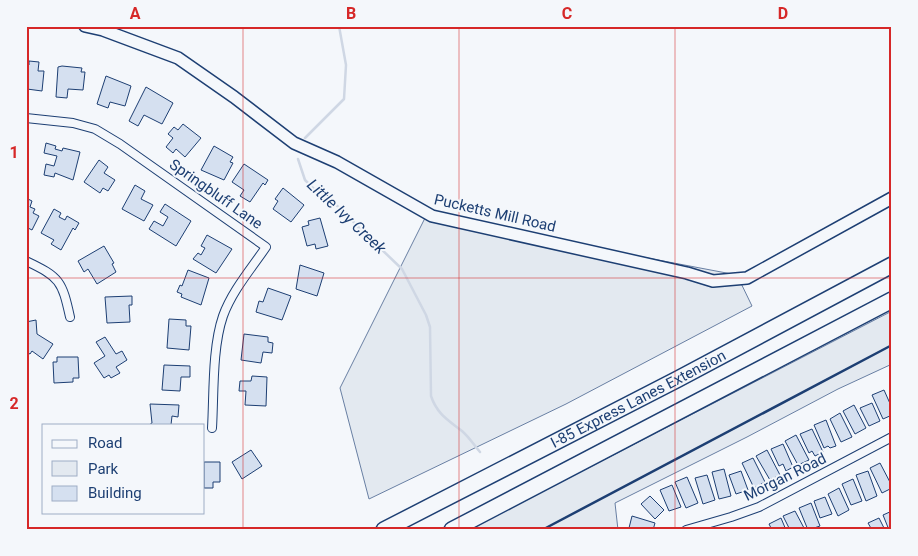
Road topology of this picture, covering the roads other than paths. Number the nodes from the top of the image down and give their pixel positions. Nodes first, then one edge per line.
1 (86, 26) edge
2 (26, 118) edge
3 (892, 198) edge
4 (26, 261) edge
5 (892, 266) edge
6 (892, 300) edge
7 (70, 317) dead end
8 (212, 428) dead end
9 (892, 437) edge
10 (384, 530) edge
11 (452, 530) edge
12 (686, 530) edge

1 - 3 street, Pucketts Mill Road
2 - 8 street, Springbluff Lane
4 - 7 street
5 - 10 highway, I-85 Express Lanes Extension
6 - 11 highway, I-85 Express Lanes Extension
9 - 12 street, Morgan Road

